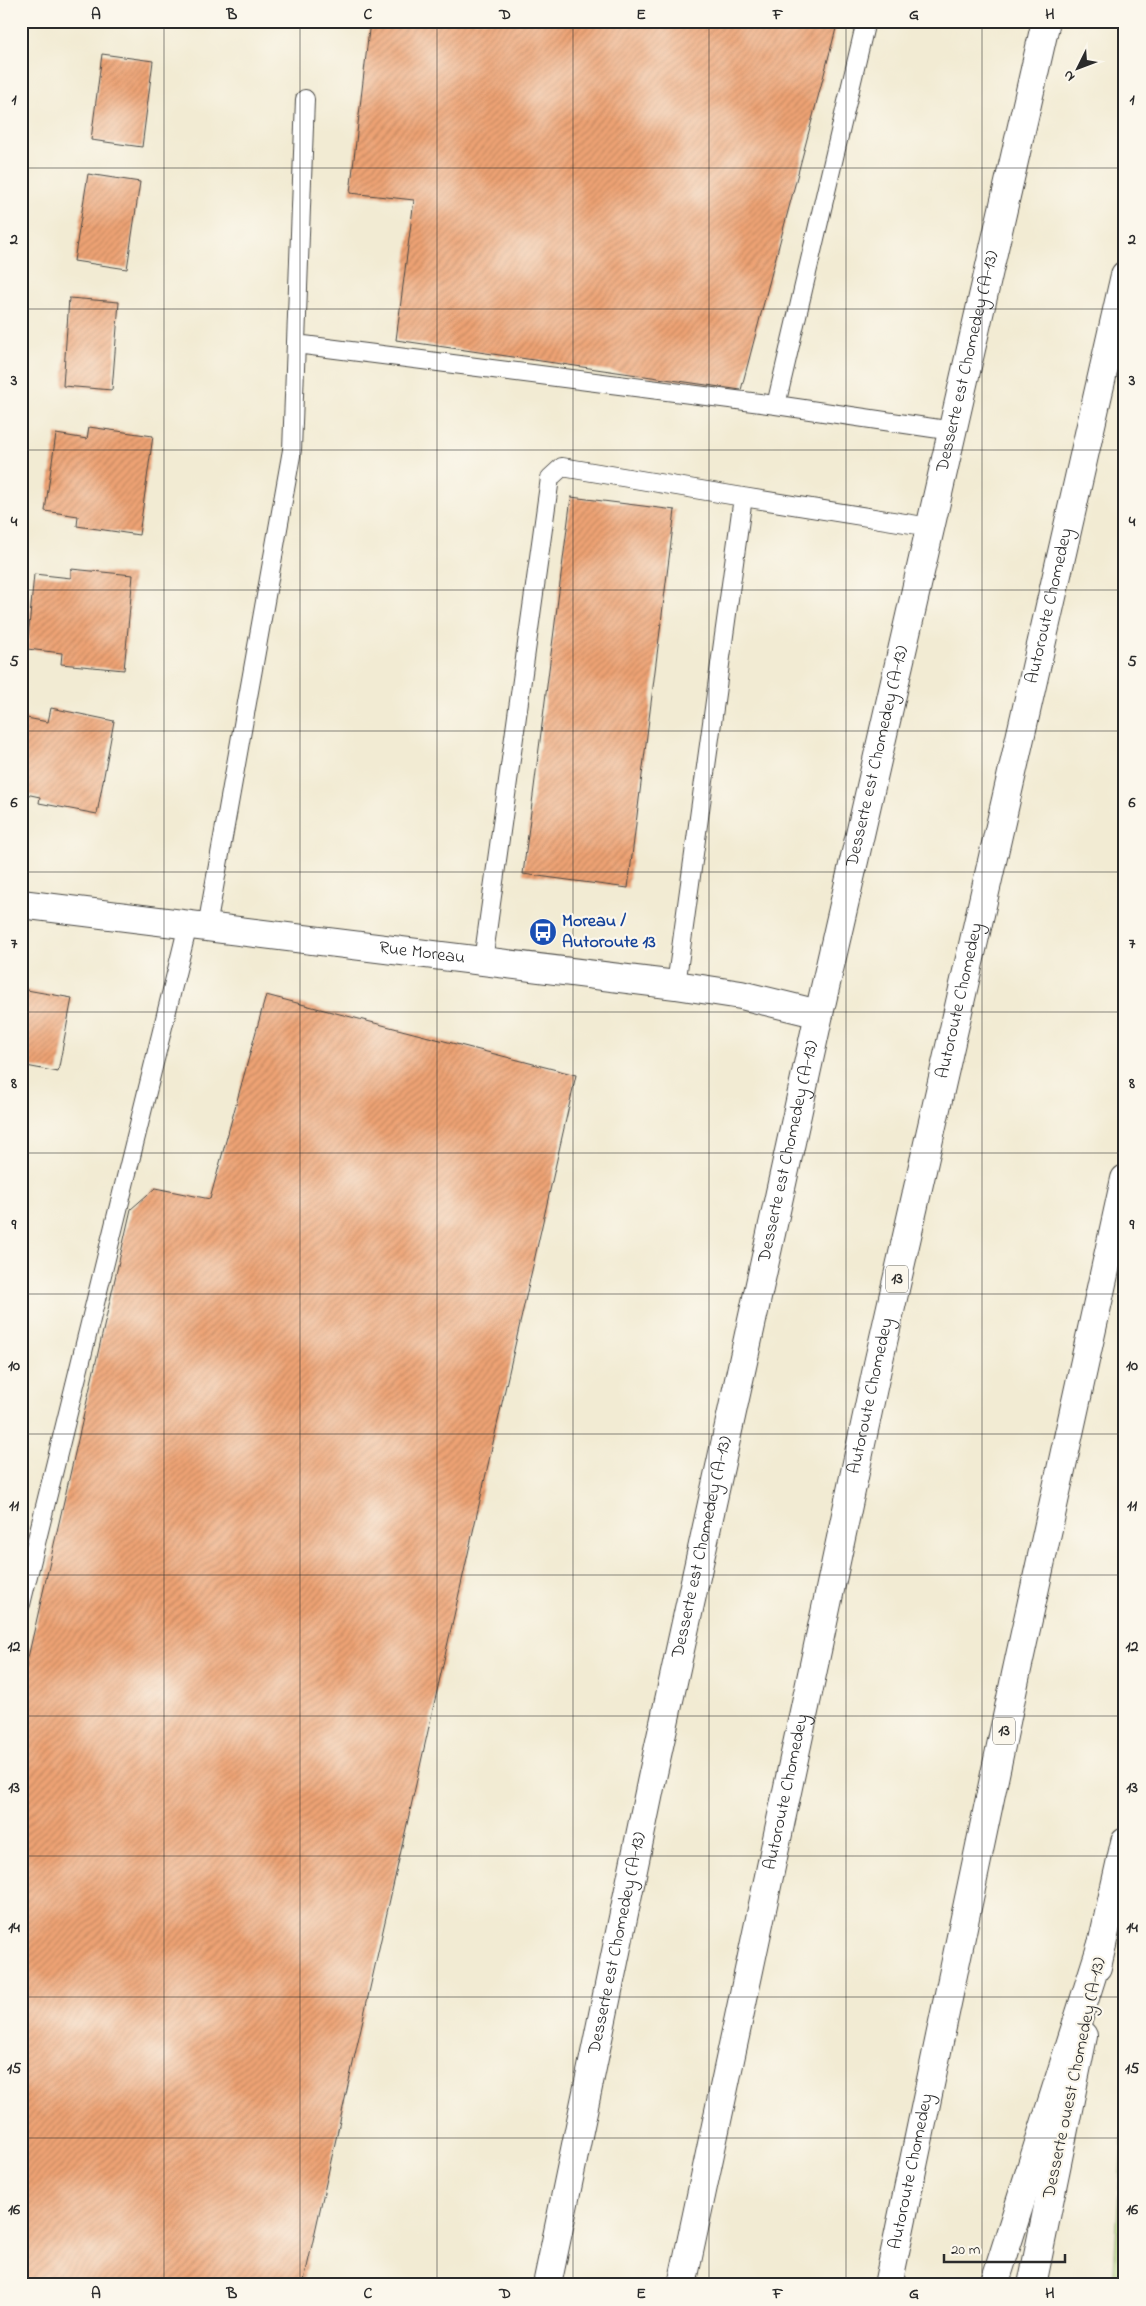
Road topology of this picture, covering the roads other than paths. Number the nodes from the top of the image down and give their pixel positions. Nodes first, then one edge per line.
1 (866, 21) edge
2 (1046, 21) edge
3 (305, 99) dead end
4 (1125, 275) edge
5 (296, 344) junction
6 (776, 405) junction
7 (953, 431) junction
8 (744, 497) junction
9 (930, 527) junction
10 (21, 904) edge
11 (198, 926) junction
12 (483, 961) junction
13 (676, 985) junction
14 (819, 1014) junction
15 (1125, 1179) edge
16 (21, 1604) edge
17 (1125, 1842) edge
18 (1102, 1944) junction
19 (547, 2285) edge
20 (682, 2285) edge
21 (888, 2285) edge
22 (994, 2285) edge
23 (1032, 2285) edge

1 - 6 lane
2 - 7 main road, Desserte est Chomedey (A-13)
3 - 5 lane
4 - 20 main road, Autoroute Chomedey / 13
5 - 6 lane
5 - 11 lane
6 - 7 lane
7 - 9 main road, Desserte est Chomedey (A-13)
8 - 9 lane
8 - 12 lane
8 - 13 lane
9 - 14 main road, Desserte est Chomedey (A-13)
10 - 11 main road, Rue Moreau
11 - 12 main road, Rue Moreau
11 - 16 lane
12 - 13 main road, Rue Moreau
13 - 14 main road, Rue Moreau
14 - 19 main road, Desserte est Chomedey (A-13)
15 - 21 main road, Autoroute Chomedey / 13
17 - 18 main road, Desserte ouest Chomedey (A-13)
18 - 22 main road
18 - 23 main road, Desserte ouest Chomedey (A-13)

